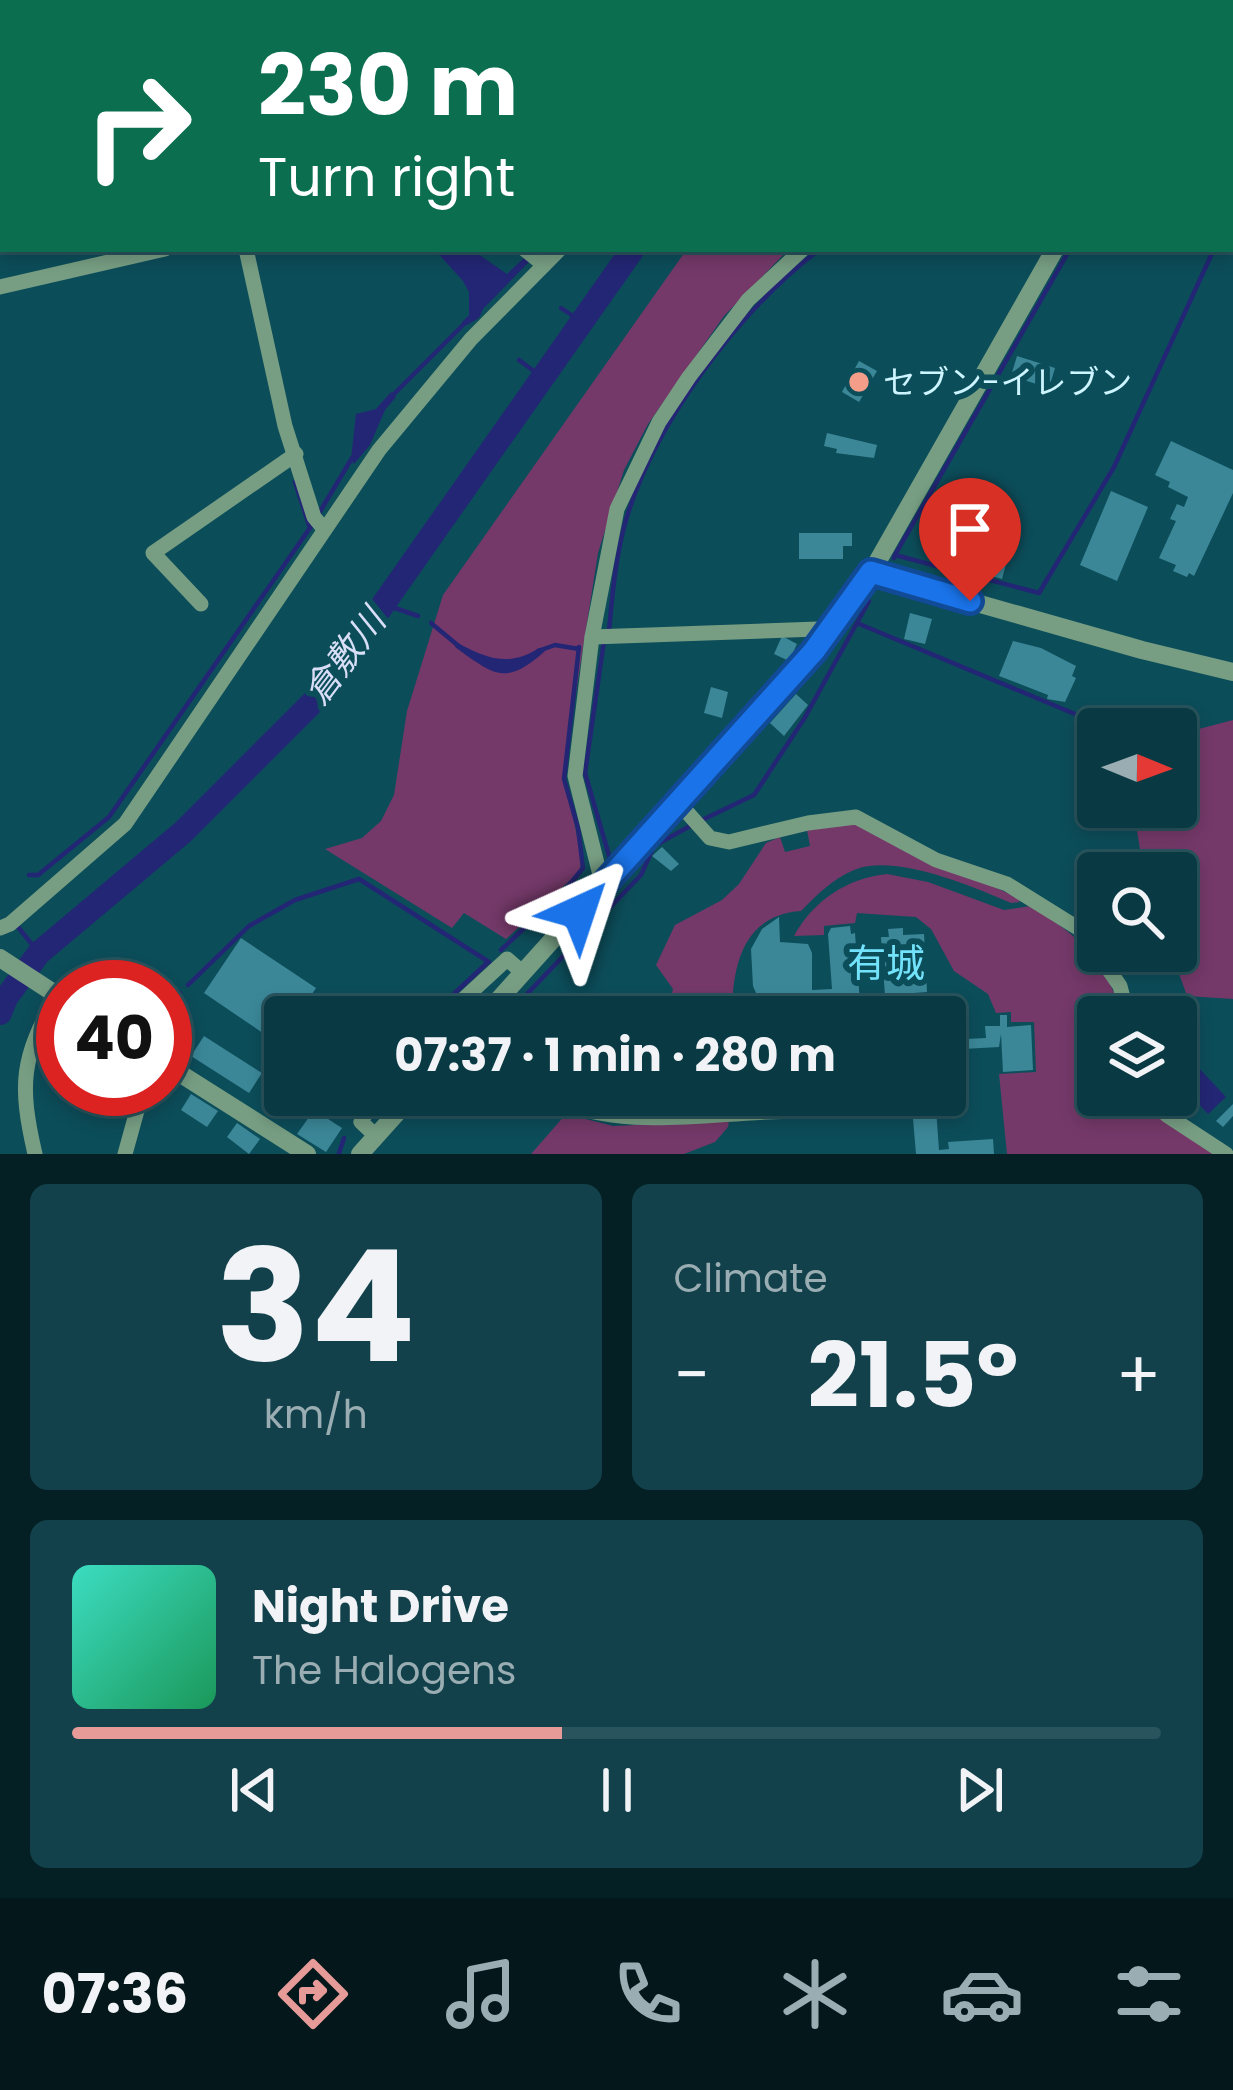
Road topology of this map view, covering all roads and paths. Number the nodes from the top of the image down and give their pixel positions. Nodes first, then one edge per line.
1 (152, 252) edge
2 (247, 252) edge
3 (799, 252) edge
4 (1053, 252) edge
5 (533, 256) edge
6 (0, 287) edge
7 (296, 454) junction
8 (319, 523) junction
9 (871, 572) junction
10 (201, 604) dead end
11 (829, 632) junction
12 (600, 637) junction
13 (1233, 672) edge
14 (689, 816) junction
15 (606, 881) junction
16 (0, 928) edge
17 (0, 958) edge
18 (524, 974) junction
19 (36, 982) edge
20 (466, 996) edge
21 (503, 996) edge
22 (1123, 996) edge
23 (36, 1034) edge
24 (192, 1081) edge
25 (136, 1116) edge
26 (364, 1116) edge
27 (394, 1116) edge
28 (1168, 1116) edge
29 (376, 1136) junction
30 (35, 1154) edge
31 (125, 1154) edge
32 (307, 1154) edge
33 (360, 1154) edge
34 (1226, 1154) edge

1 - 6 street
2 - 7 street
3 - 12 street
4 - 9 street
5 - 8 street
7 - 8 street
7 - 10 street
8 - 16 street
9 - 11 street
9 - 13 street
11 - 12 street
11 - 14 street
12 - 15 street
14 - 15 street
14 - 22 street
15 - 18 street
17 - 19 street
18 - 20 street
18 - 21 street
23 - 30 street
24 - 32 street
25 - 31 street
26 - 29 street
27 - 29 street
28 - 34 street
29 - 33 street

